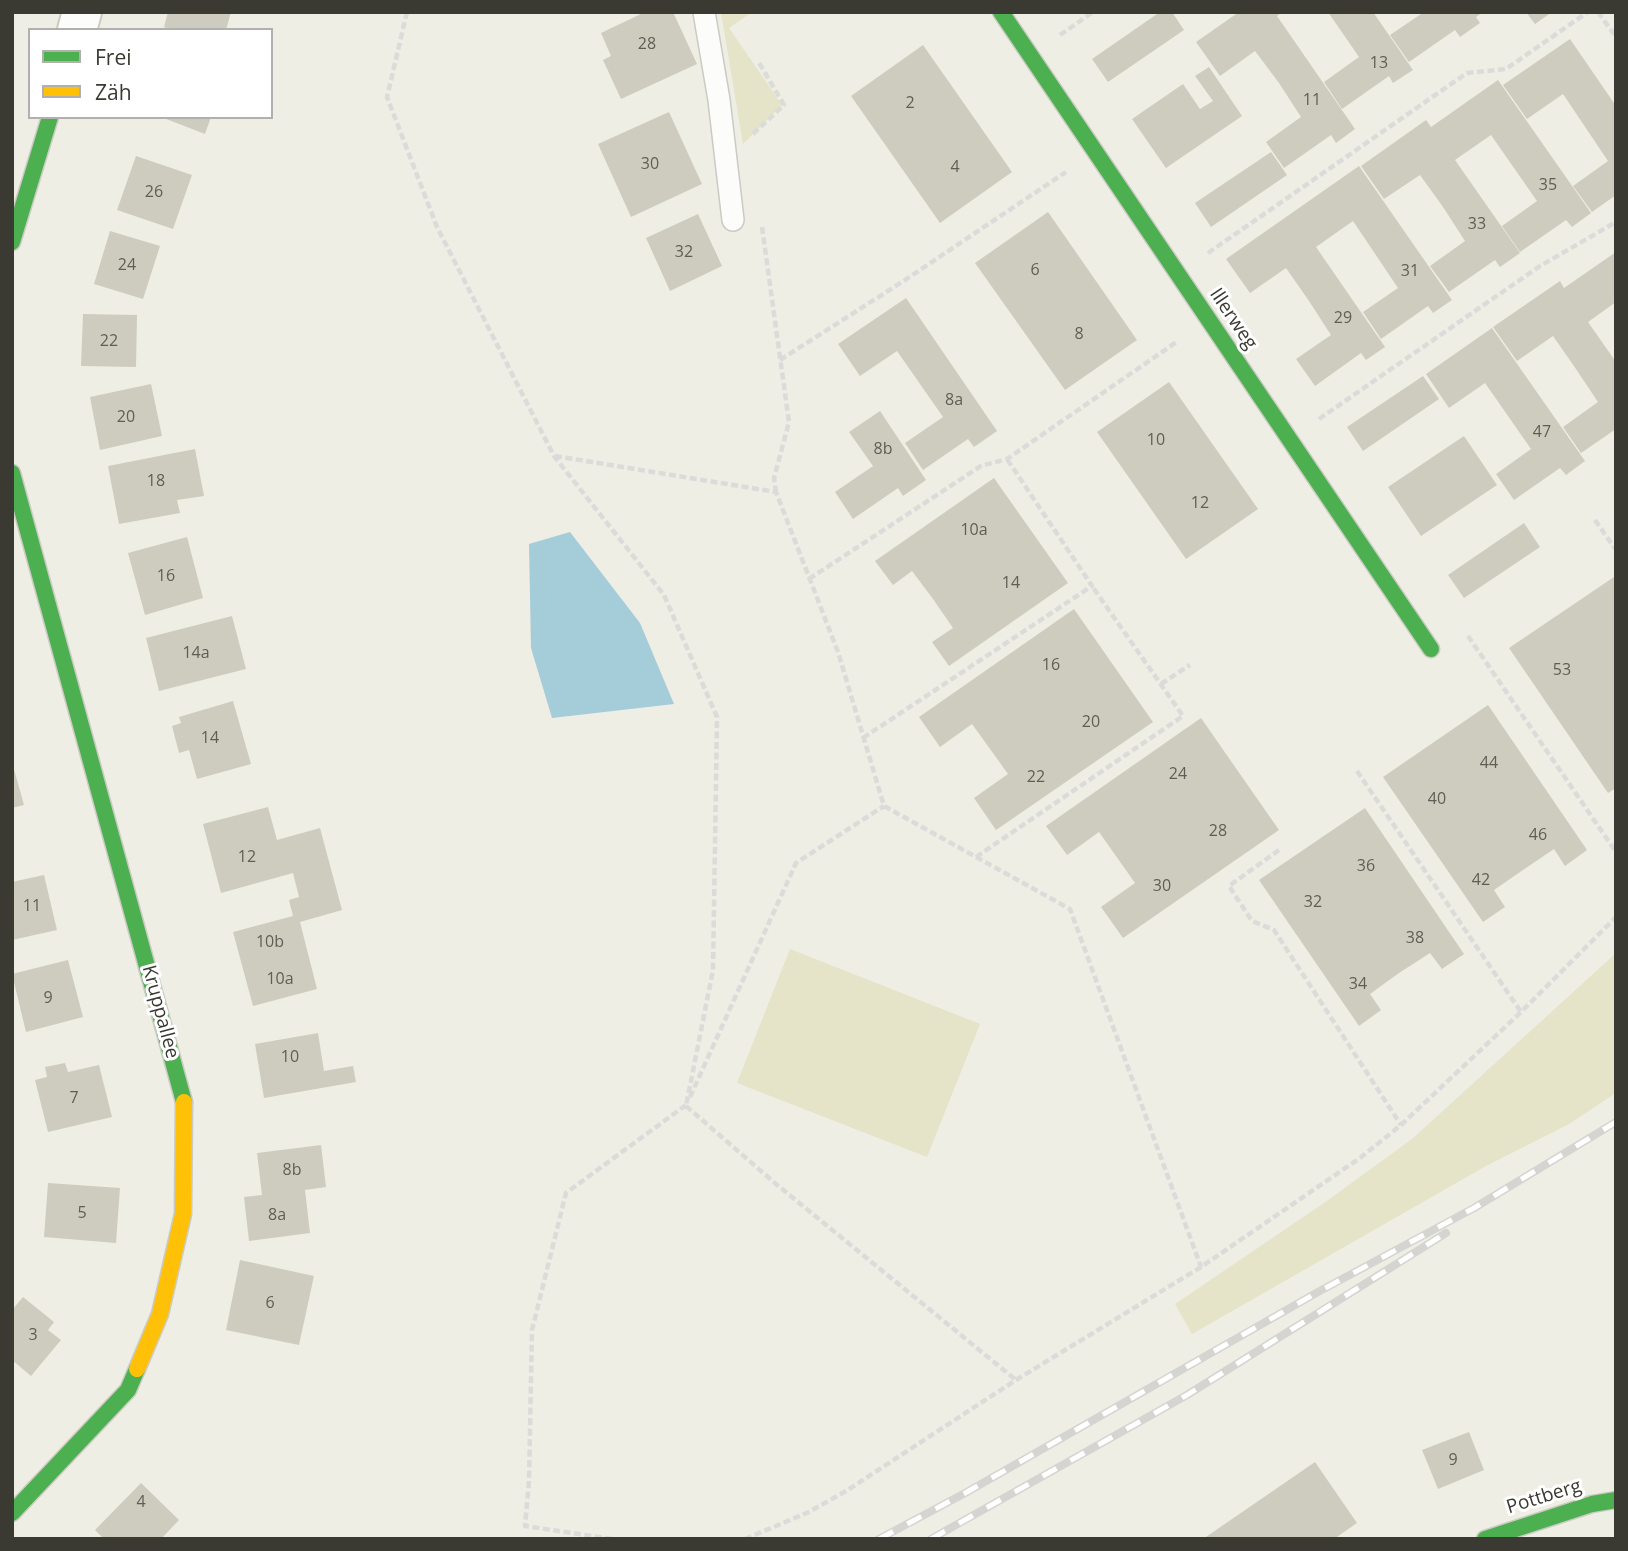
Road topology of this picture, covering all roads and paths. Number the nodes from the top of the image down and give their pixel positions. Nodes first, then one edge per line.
1 (407, 12) edge
2 (704, 12) edge
3 (1001, 12) edge
4 (1588, 12) edge
5 (1598, 12) edge
6 (1616, 37) edge
7 (758, 61) dead end
8 (49, 119) edge
9 (750, 137) dead end
10 (1096, 152) junction
11 (760, 216) dead end
12 (733, 220) dead end
13 (1616, 222) edge
14 (12, 242) edge
15 (1178, 275) junction
16 (1209, 320) junction
17 (780, 360) junction
18 (1288, 440) junction
19 (554, 456) junction
20 (1007, 459) junction
21 (12, 473) edge
22 (776, 492) junction
23 (1595, 520) dead end
24 (1616, 550) edge
25 (809, 579) junction
26 (1092, 586) junction
27 (1463, 628) dead end
28 (1431, 649) dead end
29 (1190, 665) dead end
30 (1161, 684) junction
31 (863, 738) junction
32 (1357, 771) dead end
33 (884, 806) junction
34 (1279, 850) dead end
35 (1616, 852) edge
36 (976, 857) junction
37 (1616, 917) edge
38 (1521, 1012) junction
39 (686, 1106) junction
40 (1401, 1125) junction
41 (1201, 1266) junction
42 (1016, 1380) junction
43 (1616, 1500) edge
44 (12, 1513) edge
45 (612, 1539) edge
46 (745, 1539) edge
47 (1485, 1539) edge

1 - 19 path
2 - 12 lane
3 - 10 street, Illerweg
4 - 15 path
5 - 6 path
7 - 9 path
8 - 14 street
10 - 15 street, Illerweg
10 - 17 path
11 - 17 path
13 - 18 path
15 - 16 street, Illerweg
16 - 18 street, Illerweg
16 - 20 path
17 - 22 path
18 - 28 street, Illerweg
19 - 22 path
19 - 39 path
20 - 25 path
20 - 26 path
21 - 44 street, Kruppallee
22 - 25 path
23 - 24 path
25 - 31 path
26 - 30 path
26 - 31 path
27 - 35 path
29 - 30 path
30 - 36 path
31 - 33 path
32 - 38 path
33 - 36 path
33 - 39 path
34 - 40 path
36 - 41 path
37 - 38 path
38 - 40 path
39 - 42 path
39 - 45 path
40 - 41 path
41 - 42 path
42 - 46 path
43 - 47 street, Pottberg

